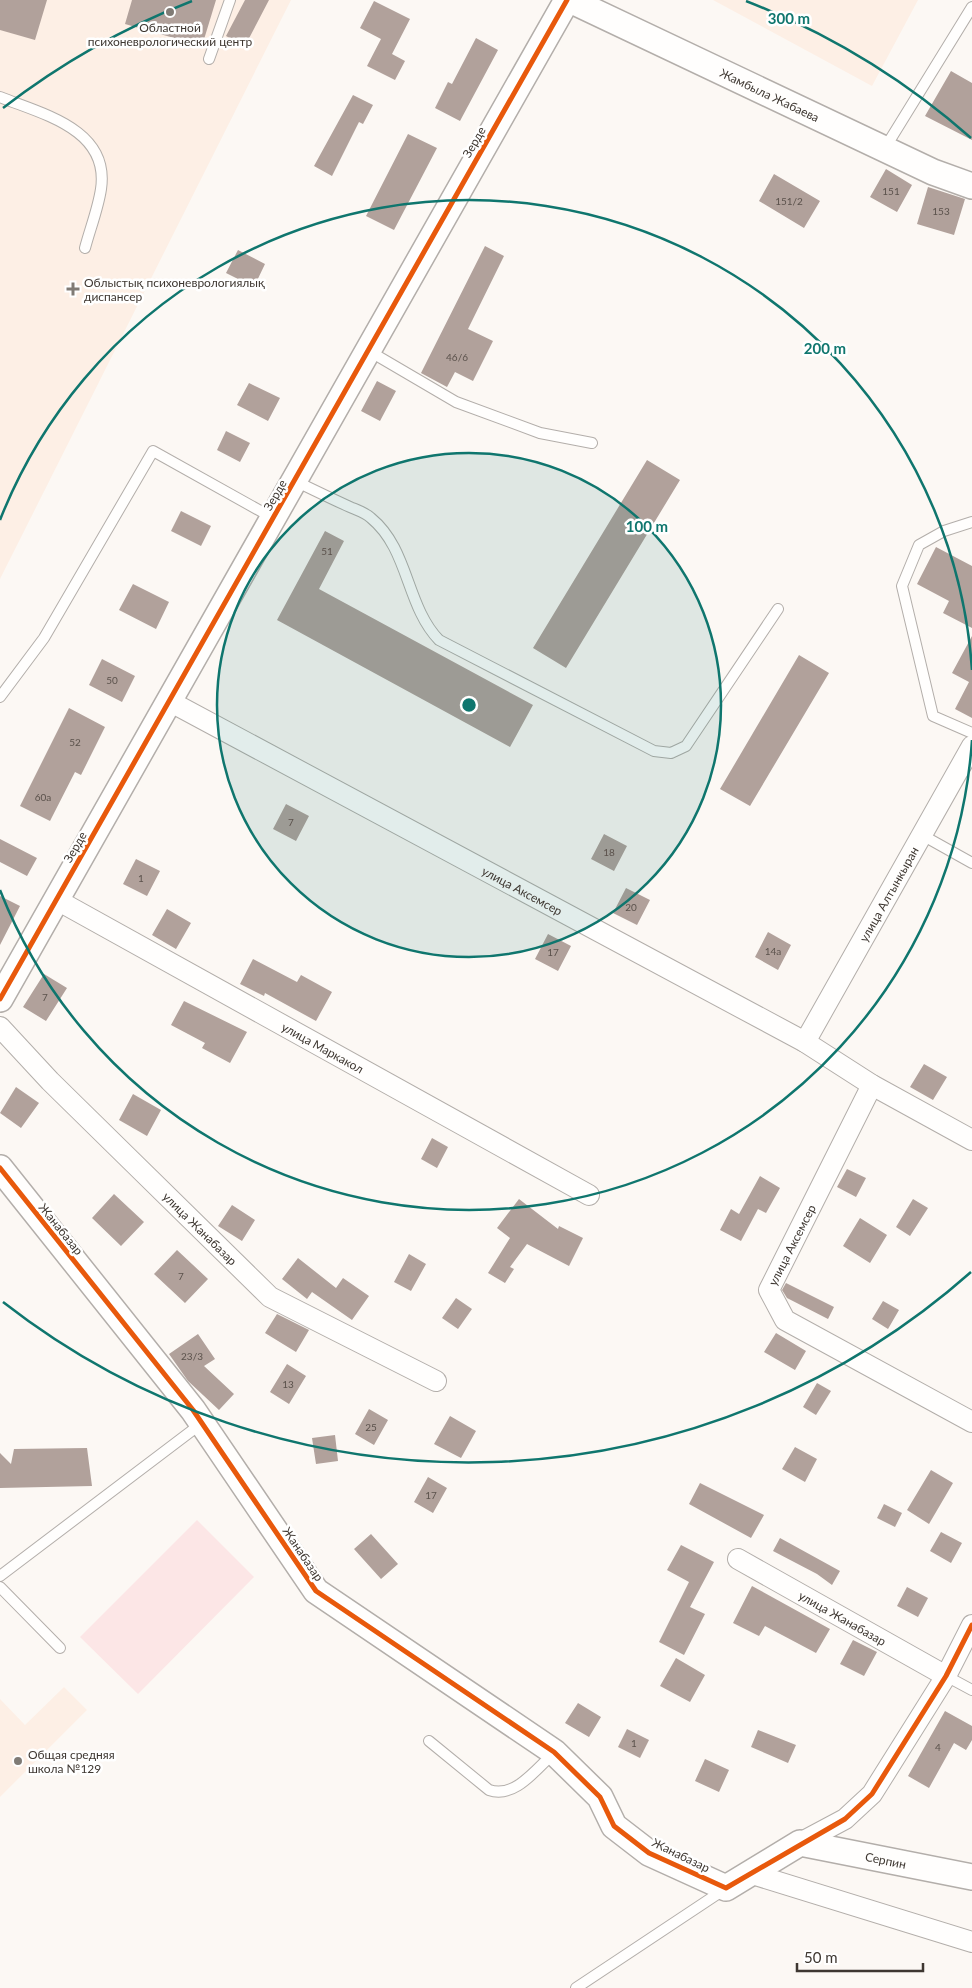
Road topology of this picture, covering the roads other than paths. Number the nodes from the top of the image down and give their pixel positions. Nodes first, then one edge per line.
1 (230, 0) edge
2 (567, 0) edge
3 (570, 0) edge
4 (972, 7) edge
5 (209, 58) dead end
6 (0, 97) edge
7 (884, 149) junction
8 (972, 186) edge
9 (85, 248) dead end
10 (368, 350) junction
11 (592, 443) dead end
12 (294, 481) junction
13 (273, 518) junction
14 (972, 522) edge
15 (778, 609) dead end
16 (0, 697) edge
17 (169, 700) junction
18 (972, 733) edge
19 (972, 746) edge
20 (922, 835) junction
21 (972, 863) edge
22 (57, 900) junction
23 (0, 999) edge
24 (0, 1027) edge
25 (805, 1042) junction
26 (872, 1085) junction
27 (972, 1140) edge
28 (0, 1168) edge
29 (589, 1195) dead end
30 (436, 1381) dead end
31 (972, 1422) edge
32 (202, 1423) junction
33 (738, 1559) dead end
34 (0, 1576) edge
35 (0, 1587) edge
36 (972, 1625) edge
37 (60, 1648) dead end
38 (946, 1676) junction
39 (972, 1690) edge
40 (429, 1741) dead end
41 (554, 1752) junction
42 (800, 1843) junction
43 (749, 1873) junction
44 (972, 1877) edge
45 (726, 1888) junction
46 (972, 1942) edge
47 (576, 1988) edge

1 - 5 lane
2 - 10 street, Зерде
3 - 7 street, Жамбыла Жабаева
4 - 7 lane
6 - 9 lane
7 - 8 street, Жамбыла Жабаева
10 - 11 lane
10 - 12 street, Зерде
12 - 13 street, Зерде
12 - 15 lane
13 - 16 lane
13 - 17 street, Зерде
14 - 18 lane
17 - 22 street, Зерде
17 - 25 street, улица Аксемсер
19 - 20 street, улица Алтынкыран
20 - 21 lane
20 - 25 street, улица Алтынкыран
22 - 23 street, Зерде
22 - 29 street, улица Маркакол
24 - 30 street, улица Жанабазар
25 - 26 street, улица Аксемсер
26 - 27 street, улица Аксемсер
26 - 31 street, улица Аксемсер
28 - 32 street, Жанабазар
32 - 34 lane
32 - 41 street, Жанабазар
33 - 38 street, улица Жанабазар
35 - 37 lane
36 - 38 street
38 - 39 lane
38 - 42 street
40 - 41 lane
41 - 45 street, Жанабазар
42 - 43 street
42 - 44 street, Серпин
43 - 45 street
43 - 46 street
45 - 47 lane

